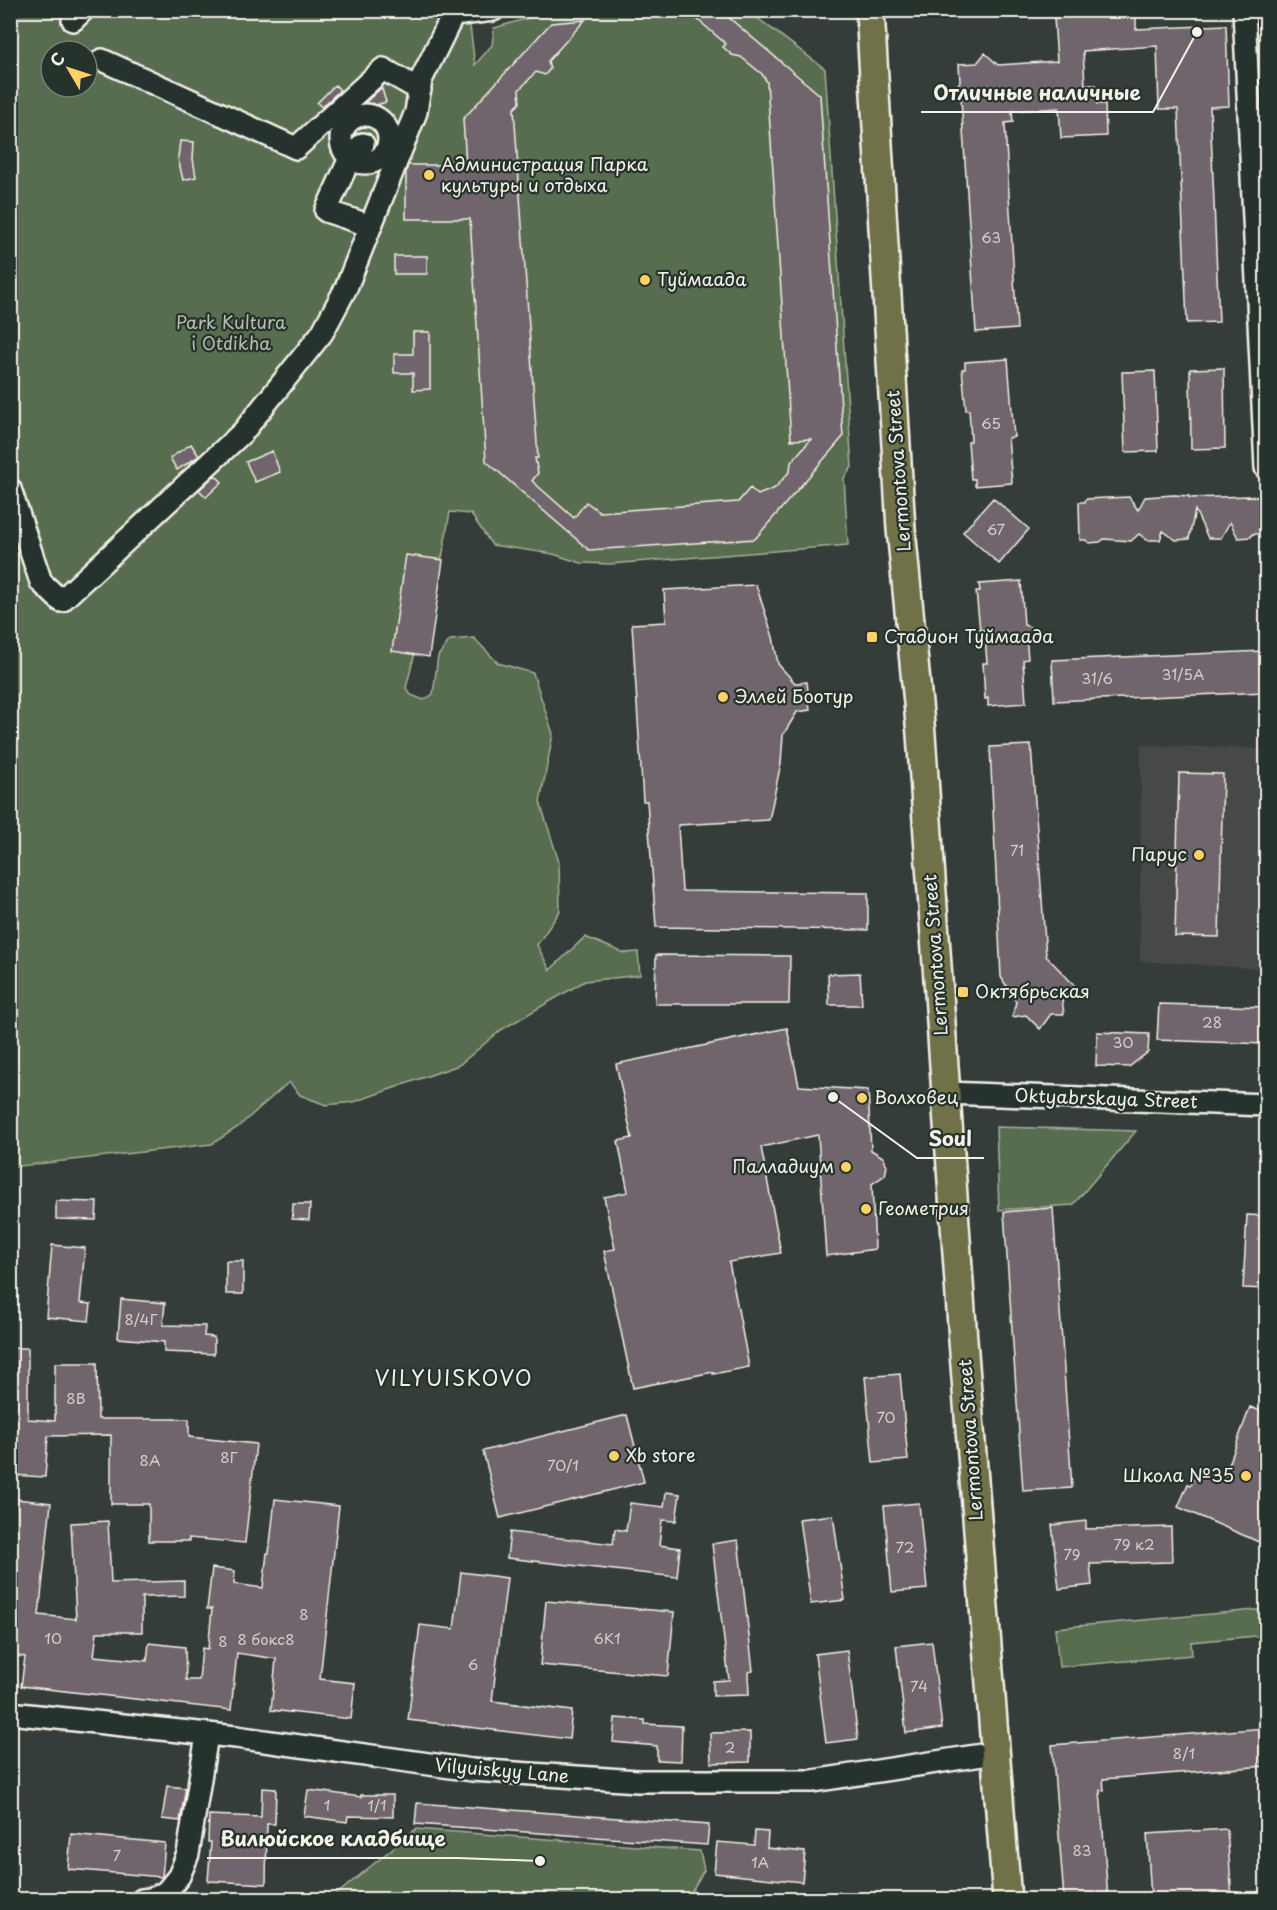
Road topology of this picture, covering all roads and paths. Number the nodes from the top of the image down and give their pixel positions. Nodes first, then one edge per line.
1 (73, 10) edge
2 (83, 10) edge
3 (492, 10) edge
4 (870, 10) edge
5 (1244, 10) edge
6 (102, 60) dead end
7 (420, 90) junction
8 (414, 118) junction
9 (371, 226) junction
10 (1266, 468) edge
11 (10, 489) edge
12 (946, 1094) junction
13 (1266, 1105) edge
14 (10, 1713) edge
15 (207, 1735) junction
16 (995, 1753) junction
17 (142, 1899) edge
18 (1007, 1899) edge

1 - 2 street
3 - 7 street
4 - 12 main road, Lermontova Street
5 - 10 street
6 - 7 street
7 - 8 street
8 - 9 street
8 - 9 street
9 - 11 street
12 - 13 street, Oktyabrskaya Street
12 - 16 main road, Lermontova Street
14 - 15 street, Vilyuiskyy Lane
15 - 16 street, Vilyuiskyy Lane
15 - 17 street
16 - 18 main road, Lermontova Street

